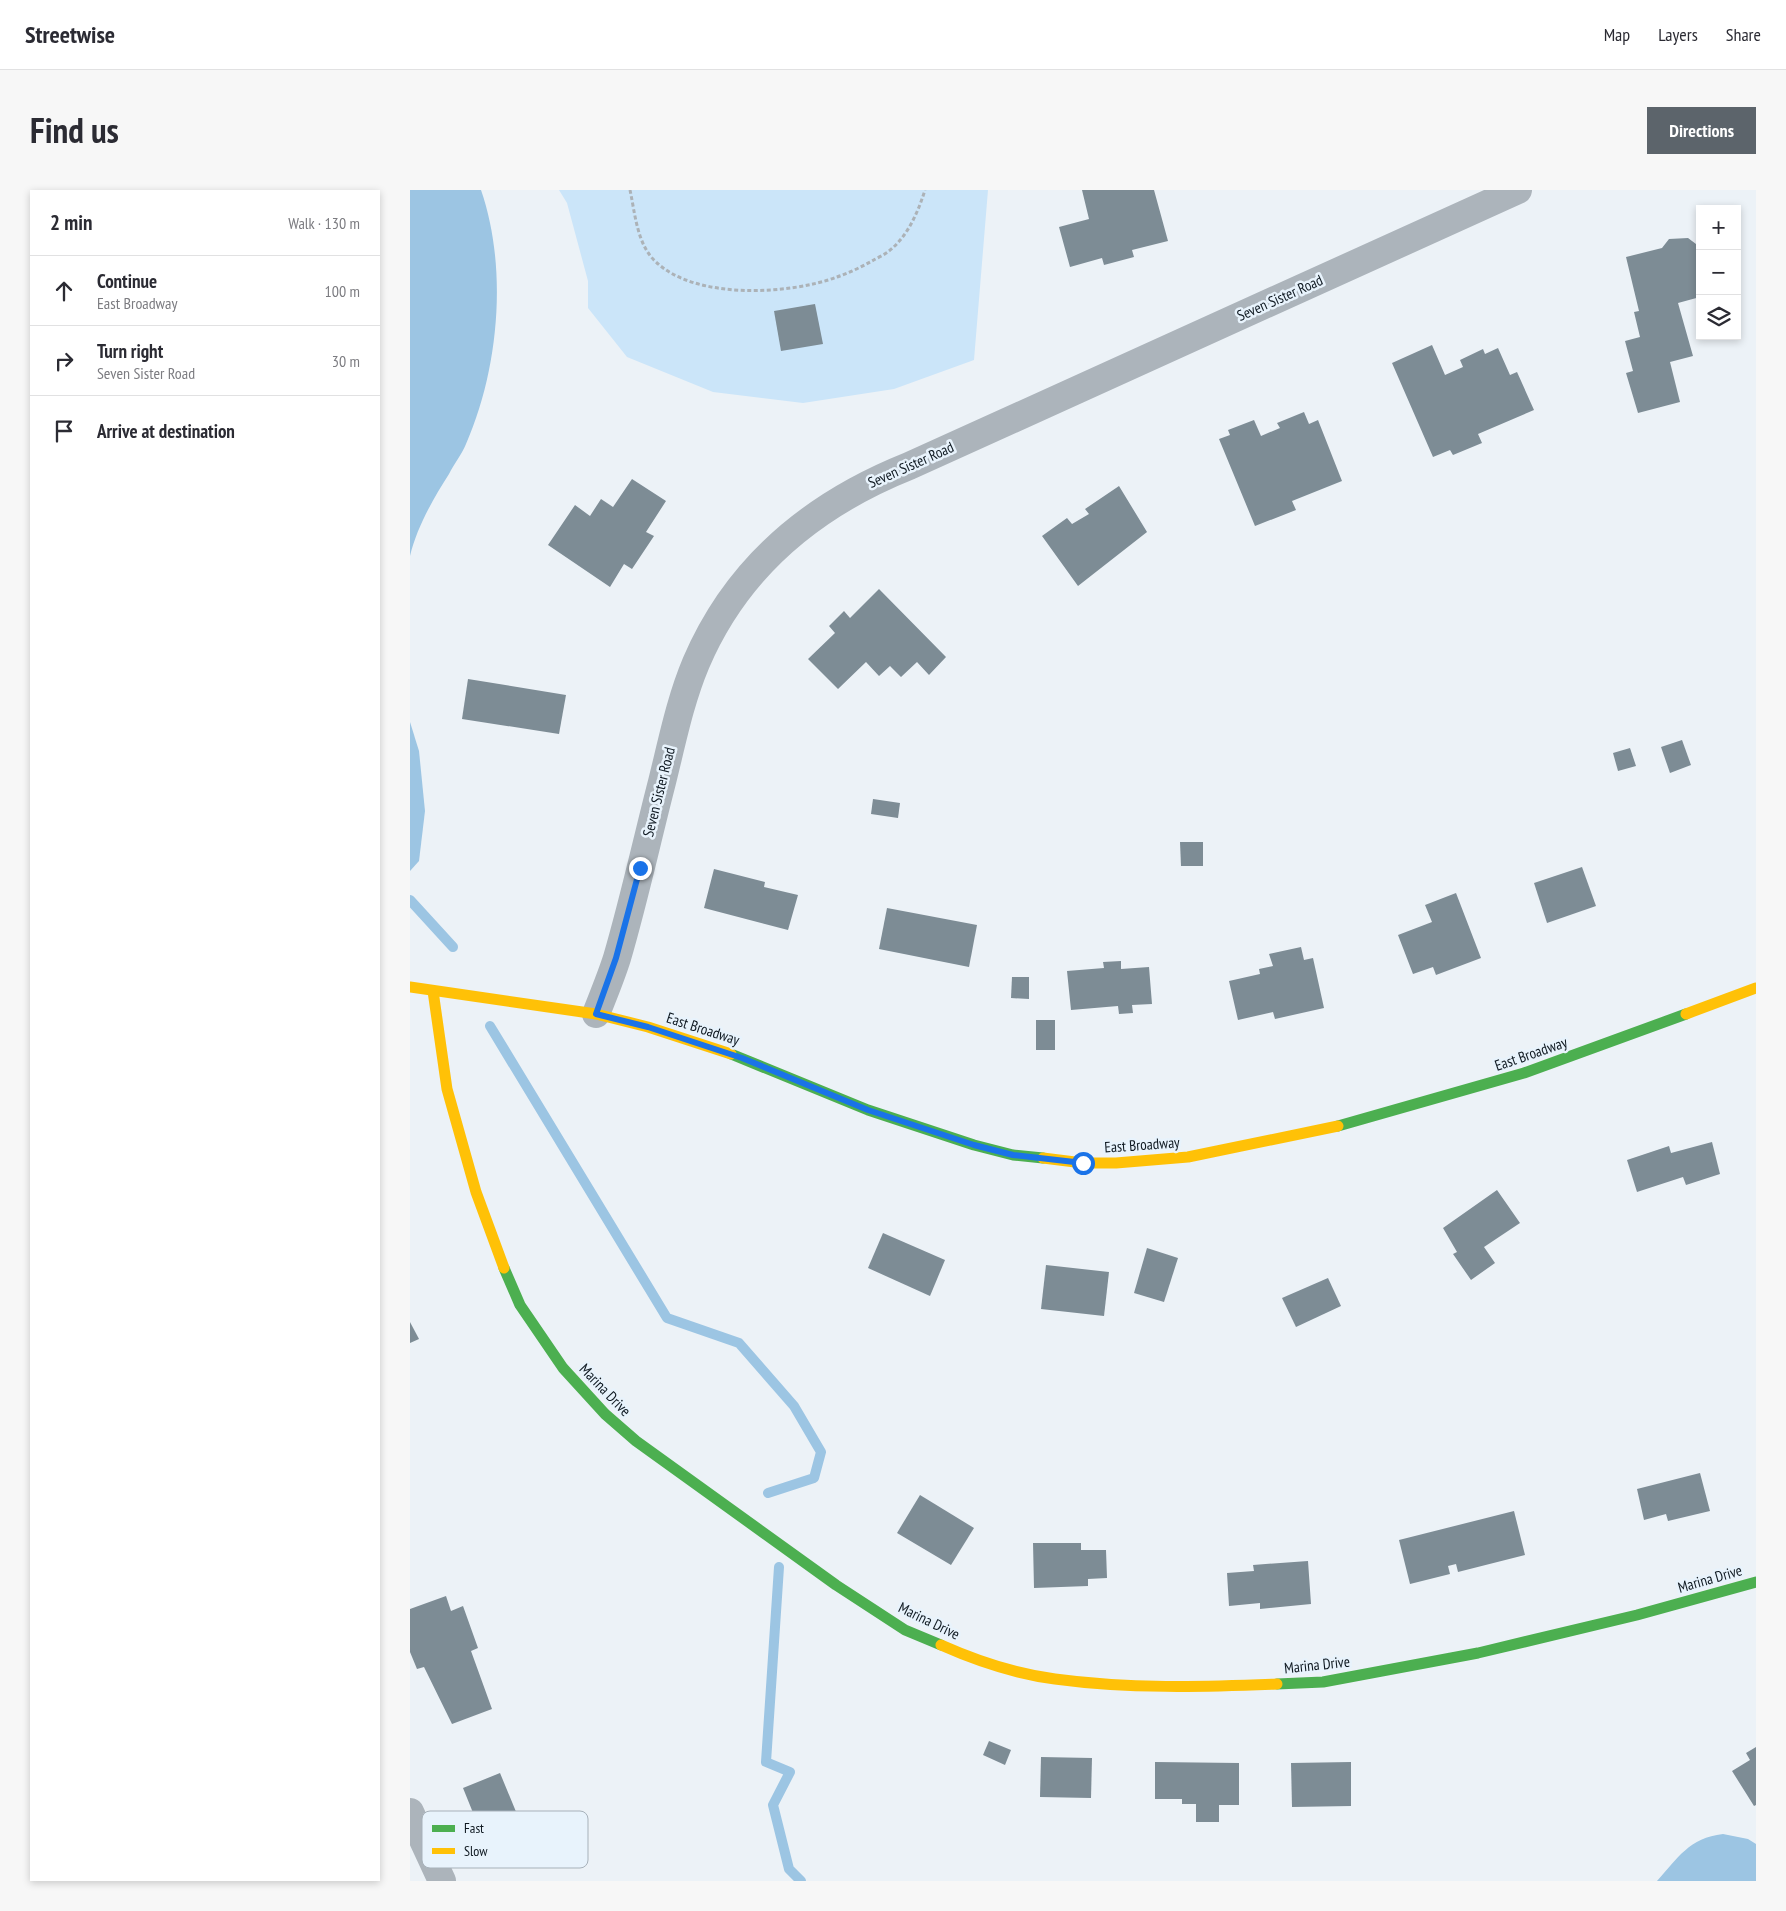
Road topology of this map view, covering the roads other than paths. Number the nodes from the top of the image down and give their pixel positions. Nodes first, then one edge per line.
1 (1518, 190) edge
2 (410, 988) edge
3 (1756, 988) edge
4 (433, 991) junction
5 (596, 1014) junction
6 (1756, 1582) edge
7 (410, 1812) edge
8 (422, 1838) edge
9 (436, 1868) edge
10 (442, 1881) edge

1 - 5 street, Seven Sister Road
2 - 4 street, East Broadway
3 - 5 street, East Broadway
4 - 5 street, East Broadway
4 - 6 street, Marina Drive
7 - 8 street
9 - 10 street

